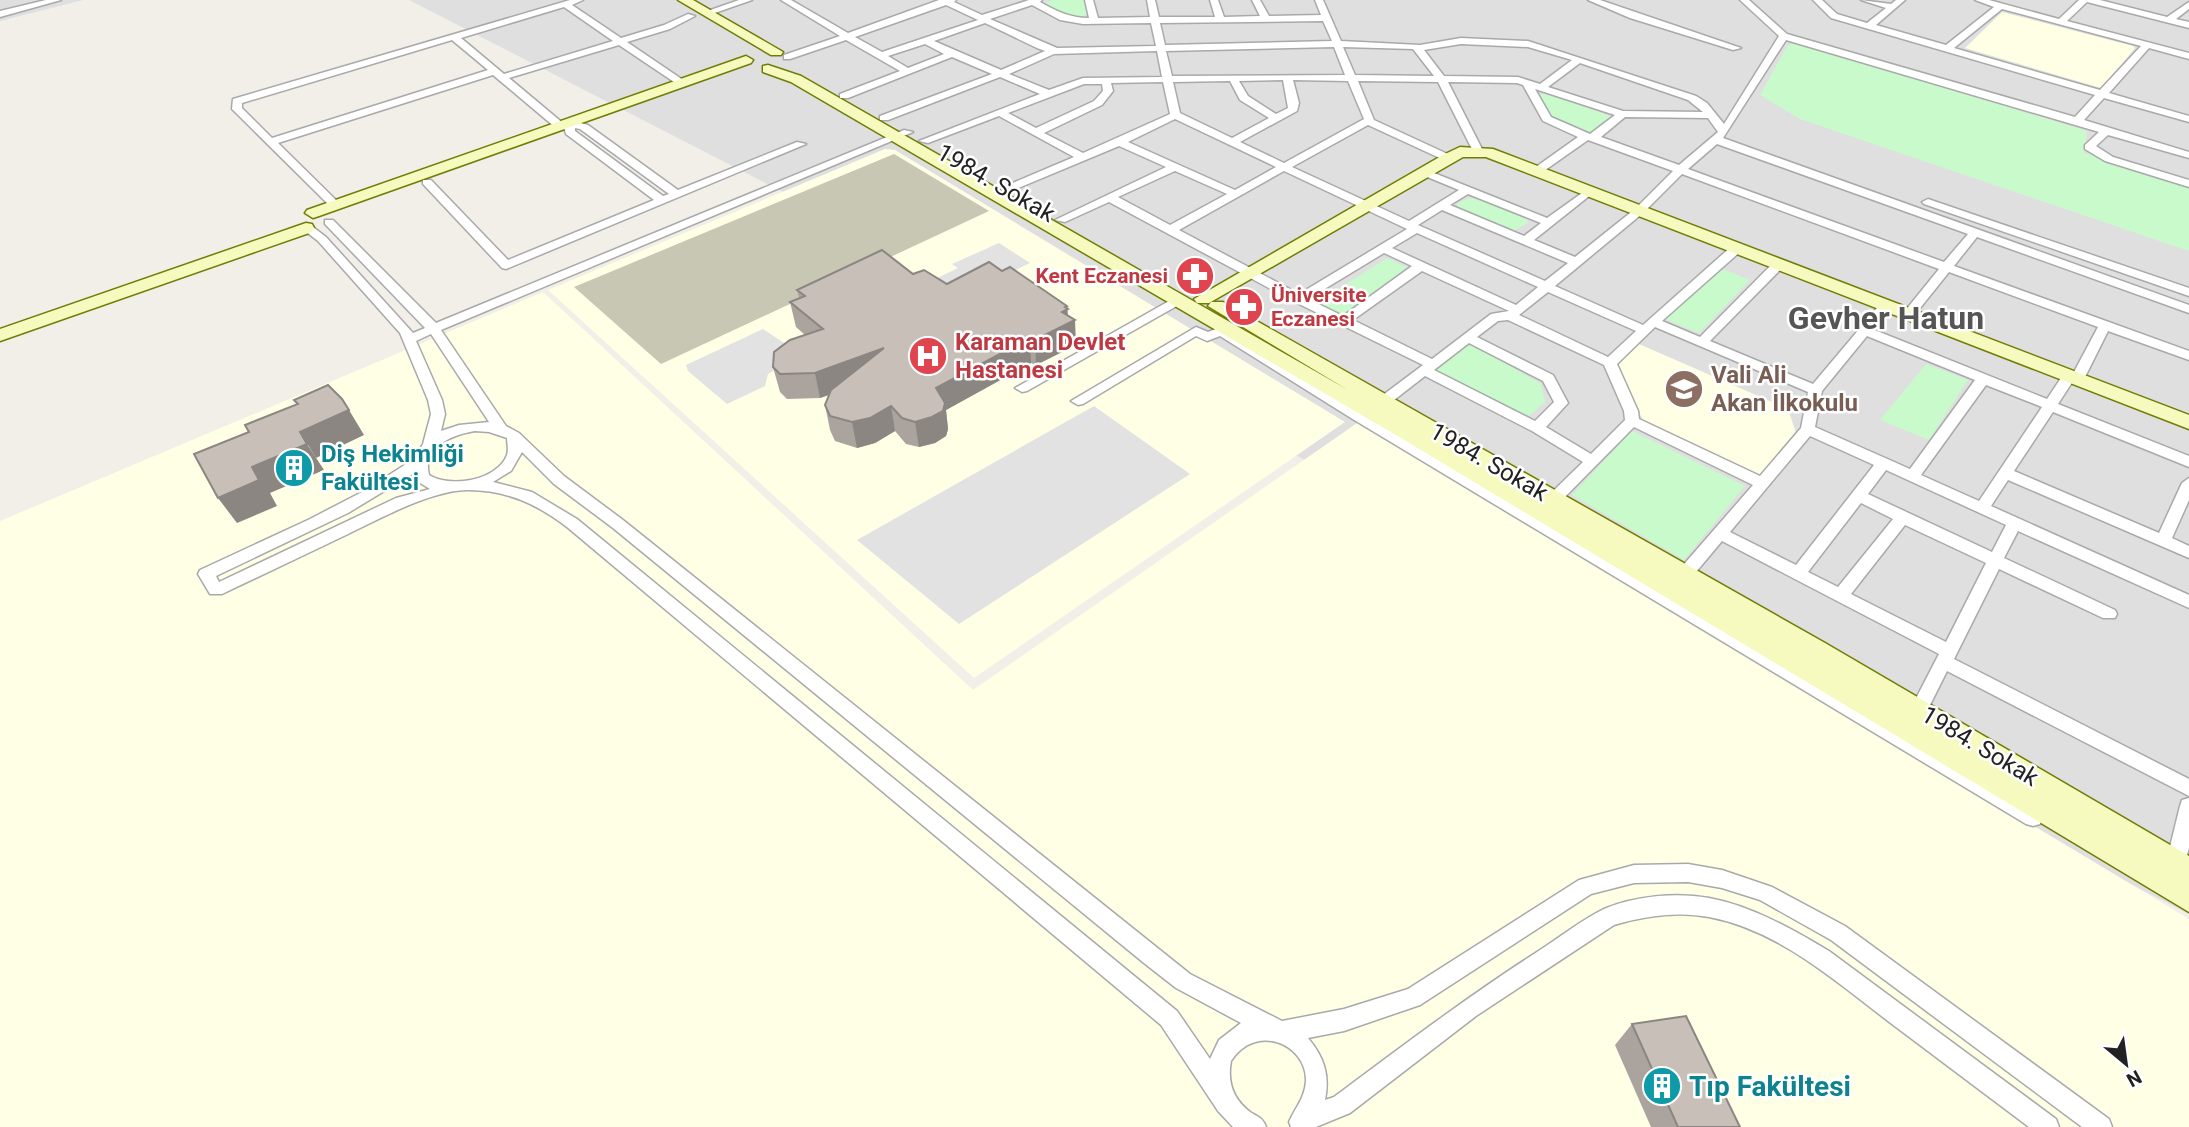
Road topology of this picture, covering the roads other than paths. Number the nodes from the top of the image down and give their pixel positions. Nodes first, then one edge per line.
1 (6, 0) edge
2 (57, 0) edge
3 (579, 0) edge
4 (748, 0) edge
5 (785, 0) edge
6 (1089, 0) edge
7 (1151, 0) edge
8 (1214, 0) edge
9 (1256, 0) edge
10 (1319, 0) edge
11 (1592, 0) edge
12 (1744, 0) edge
13 (1816, 0) edge
14 (1865, 0) edge
15 (1979, 0) edge
16 (2086, 0) edge
17 (947, 1) edge
18 (1036, 1) edge
19 (678, 3) edge
20 (565, 4) junction
21 (1897, 4) edge
22 (2189, 5) edge
23 (2000, 6) junction
24 (19, 9) junction
25 (706, 13) junction
26 (0, 14) edge
27 (691, 16) junction
28 (1326, 18) junction
29 (984, 19) junction
30 (1221, 20) junction
31 (1267, 20) junction
32 (2169, 20) junction
33 (1094, 21) junction
34 (1155, 22) junction
35 (2061, 22) junction
36 (2189, 25) edge
37 (1869, 26) junction
38 (844, 36) junction
39 (1784, 36) junction
40 (454, 37) junction
41 (927, 40) junction
42 (622, 41) junction
43 (1339, 44) junction
44 (2147, 45) junction
45 (1160, 48) junction
46 (1419, 48) junction
47 (1736, 48) dead end
48 (1947, 49) junction
49 (1058, 51) junction
50 (952, 54) junction
51 (2189, 55) edge
52 (880, 56) junction
53 (1578, 60) junction
54 (766, 61) junction
55 (907, 71) junction
56 (1003, 73) junction
57 (500, 74) junction
58 (1287, 77) junction
59 (1352, 77) junction
60 (1233, 78) junction
61 (1169, 79) junction
62 (1442, 80) junction
63 (1106, 81) junction
64 (1526, 82) junction
65 (683, 84) junction
66 (1543, 86) junction
67 (1047, 93) junction
68 (2101, 93) junction
69 (844, 96) junction
70 (1000, 113) junction
71 (1622, 114) junction
72 (1175, 115) junction
73 (1710, 115) junction
74 (1276, 118) junction
75 (2189, 119) edge
76 (1369, 120) junction
77 (2079, 122) junction
78 (571, 127) junction
79 (2106, 131) junction
80 (903, 132) junction
81 (1035, 133) junction
82 (1720, 136) junction
83 (1590, 137) junction
84 (273, 141) junction
85 (1119, 142) junction
86 (1232, 142) junction
87 (801, 144) dead end
88 (1478, 151) junction
89 (2189, 155) edge
90 (1083, 158) junction
91 (1448, 158) junction
92 (1174, 167) junction
93 (1286, 168) junction
94 (1681, 169) junction
95 (1537, 171) junction
96 (1424, 172) junction
97 (427, 182) junction
98 (2189, 184) edge
99 (1007, 189) junction
100 (1467, 190) junction
101 (1589, 191) junction
102 (676, 194) junction
103 (1236, 194) junction
104 (1111, 198) junction
105 (662, 200) junction
106 (1928, 202) dead end
107 (1440, 205) junction
108 (1366, 206) junction
109 (1639, 211) junction
110 (332, 214) junction
111 (1061, 220) junction
112 (308, 222) junction
113 (1548, 222) junction
114 (1414, 227) junction
115 (1172, 229) junction
116 (1975, 232) junction
117 (1526, 240) junction
118 (1382, 248) junction
119 (1737, 248) junction
120 (1575, 261) junction
121 (1779, 264) junction
122 (1420, 266) junction
123 (1945, 267) junction
124 (1250, 272) junction
125 (1546, 286) junction
126 (2189, 292) edge
127 (1203, 299) junction
128 (1299, 299) junction
129 (1178, 300) junction
130 (1886, 304) junction
131 (2189, 309) edge
132 (1513, 313) junction
133 (1909, 314) junction
134 (1344, 321) junction
135 (0, 323) edge
136 (2105, 325) junction
137 (1648, 326) junction
138 (433, 329) junction
139 (1865, 331) junction
140 (0, 335) edge
141 (1468, 338) junction
142 (409, 339) junction
143 (1703, 342) junction
144 (2189, 356) edge
145 (1610, 363) junction
146 (1428, 367) junction
147 (2074, 377) junction
148 (1983, 379) junction
149 (1022, 388) dead end
150 (1815, 390) junction
151 (1078, 401) dead end
152 (1384, 401) junction
153 (2050, 405) junction
154 (1632, 421) junction
155 (2189, 422) edge
156 (1537, 428) junction
157 (1808, 429) junction
158 (507, 432) junction
159 (429, 448) junction
160 (419, 461) junction
161 (1592, 461) junction
162 (2189, 461) edge
163 (1883, 464) junction
164 (2004, 472) junction
165 (1912, 477) junction
166 (1762, 483) junction
167 (2189, 483) edge
168 (458, 487) junction
169 (1858, 496) junction
170 (1553, 500) junction
171 (1982, 508) junction
172 (1902, 518) junction
173 (2015, 522) junction
174 (1720, 533) junction
175 (2163, 541) junction
176 (2189, 552) edge
177 (1996, 562) junction
178 (1685, 574) junction
179 (1798, 574) junction
180 (1841, 596) junction
181 (2189, 602) edge
182 (2109, 614) dead end
183 (1947, 657) junction
184 (1919, 710) junction
185 (2189, 789) edge
186 (2189, 806) edge
187 (2183, 867) edge
188 (2189, 899) edge
189 (2189, 911) edge
190 (1276, 1030) junction
191 (1226, 1103) junction
192 (1295, 1125) edge
193 (1255, 1127) edge
194 (2048, 1127) edge
195 (2101, 1127) edge

1 - 24 street
2 - 24 street
3 - 20 street
4 - 25 street
5 - 38 street
6 - 33 street
7 - 34 street
8 - 30 street
9 - 31 street
10 - 28 street
11 - 47 street
12 - 39 street
13 - 37 street
14 - 21 street
15 - 23 street
16 - 32 street
16 - 35 street
17 - 29 street
17 - 38 street
18 - 29 street
18 - 33 street
19 - 25 main road, 1984. Sokak
19 - 27 main road
20 - 40 street
20 - 42 street
21 - 37 street
22 - 32 street
23 - 35 street
23 - 48 street
24 - 26 street
25 - 54 main road, 1984. Sokak
27 - 42 street
27 - 54 main road
28 - 31 street
28 - 43 street
29 - 41 street
29 - 49 street
30 - 31 street
30 - 34 street
32 - 36 street
33 - 34 street
34 - 45 street
35 - 44 street
37 - 48 street
38 - 52 street
38 - 54 street
39 - 77 street
39 - 82 street
40 - 57 street
40 - 84 street
41 - 50 street
41 - 52 street
42 - 57 street
42 - 65 street
43 - 45 street
43 - 46 street
43 - 59 street
44 - 51 street
44 - 68 street
45 - 49 street
45 - 61 street
46 - 53 street
46 - 62 street
48 - 68 street
49 - 56 street
50 - 55 street
50 - 56 street
52 - 55 street
53 - 66 street
53 - 73 street
54 - 65 main road
54 - 69 main road, 1984. Sokak
54 - 78 main road
54 - 80 main road
55 - 69 street
56 - 67 street
56 - 80 street
57 - 78 street
57 - 84 street
58 - 59 street
58 - 60 street
58 - 74 street
59 - 62 street
59 - 76 street
60 - 61 street
60 - 74 street
61 - 63 street
61 - 72 street
62 - 64 street
62 - 88 street
63 - 67 street
63 - 81 street
64 - 66 street
64 - 83 street
65 - 78 main road
66 - 71 street
67 - 70 street
68 - 75 street
68 - 77 street
69 - 80 main road, 1984. Sokak
70 - 80 street
70 - 81 street
71 - 73 street
71 - 83 street
72 - 85 street
72 - 86 street
73 - 82 street
74 - 86 street
76 - 91 street
76 - 93 street
77 - 79 street
78 - 97 main road
78 - 102 street
78 - 105 street
78 - 110 main road
79 - 89 street
79 - 98 street
80 - 99 main road, 1984. Sokak
80 - 129 main road
80 - 138 street
81 - 90 street
82 - 94 street
82 - 116 street
83 - 94 street
83 - 95 street
84 - 110 street
85 - 90 street
85 - 92 street
86 - 93 street
87 - 102 street
88 - 91 main road
88 - 95 main road
90 - 99 street
91 - 96 main road
92 - 103 street
92 - 104 street
93 - 103 street
93 - 108 street
94 - 109 street
94 - 123 street
95 - 101 main road
96 - 100 street
96 - 108 main road
97 - 105 street
97 - 110 main road
99 - 111 main road, 1984. Sokak
100 - 107 street
100 - 113 street
101 - 109 main road
101 - 113 street
102 - 105 street
103 - 115 street
104 - 111 street
104 - 115 street
106 - 126 street
107 - 114 street
107 - 117 street
108 - 114 street
108 - 124 main road
109 - 119 main road
109 - 120 street
110 - 112 street
110 - 138 street
111 - 127 main road, 1984. Sokak
112 - 135 main road
112 - 140 main road
112 - 142 street
113 - 117 street
114 - 118 street
114 - 125 street
115 - 124 street
116 - 123 street
116 - 131 street
117 - 120 street
118 - 122 street
118 - 128 street
119 - 121 main road
119 - 137 street
120 - 125 street
121 - 130 main road
121 - 143 street
122 - 132 street
122 - 134 street
123 - 133 street
123 - 136 street
124 - 127 main road
124 - 128 street
125 - 132 street
125 - 137 street
127 - 152 main road, 1984. Sokak
128 - 134 street
129 - 149 street
129 - 188 main road
130 - 133 main road
130 - 139 street
132 - 141 street
132 - 145 street
133 - 147 main road
134 - 146 street
136 - 144 street
136 - 147 street
137 - 143 street
137 - 145 street
138 - 142 street
138 - 158 street
139 - 148 street
139 - 150 street
141 - 146 street
141 - 156 street
142 - 159 street
143 - 150 street
145 - 154 street
146 - 152 street
146 - 156 street
147 - 153 street
147 - 155 main road
148 - 153 street
148 - 165 street
150 - 157 street
151 - 189 street
152 - 170 main road, 1984. Sokak
153 - 162 street
153 - 164 street
154 - 161 street
154 - 166 street
156 - 161 street
157 - 163 street
157 - 166 street
158 - 159 street
158 - 168 street
158 - 190 street
159 - 160 street
160 - 168 street
160 - 168 street
161 - 170 street
163 - 165 street
163 - 169 street
164 - 171 street
164 - 175 street
165 - 171 street
166 - 174 street
167 - 175 street
168 - 191 street
169 - 172 street
169 - 179 street
170 - 178 main road, 1984. Sokak
171 - 173 street
172 - 177 street
172 - 180 street
173 - 177 street
173 - 181 street
174 - 178 street
174 - 179 street
175 - 176 street
177 - 182 street
177 - 183 street
178 - 184 main road, 1984. Sokak
179 - 180 street
180 - 183 street
183 - 184 street
183 - 185 street
184 - 187 main road, 1984. Sokak
186 - 187 street
190 - 191 street
190 - 192 street
190 - 195 street
191 - 193 street
192 - 194 street

